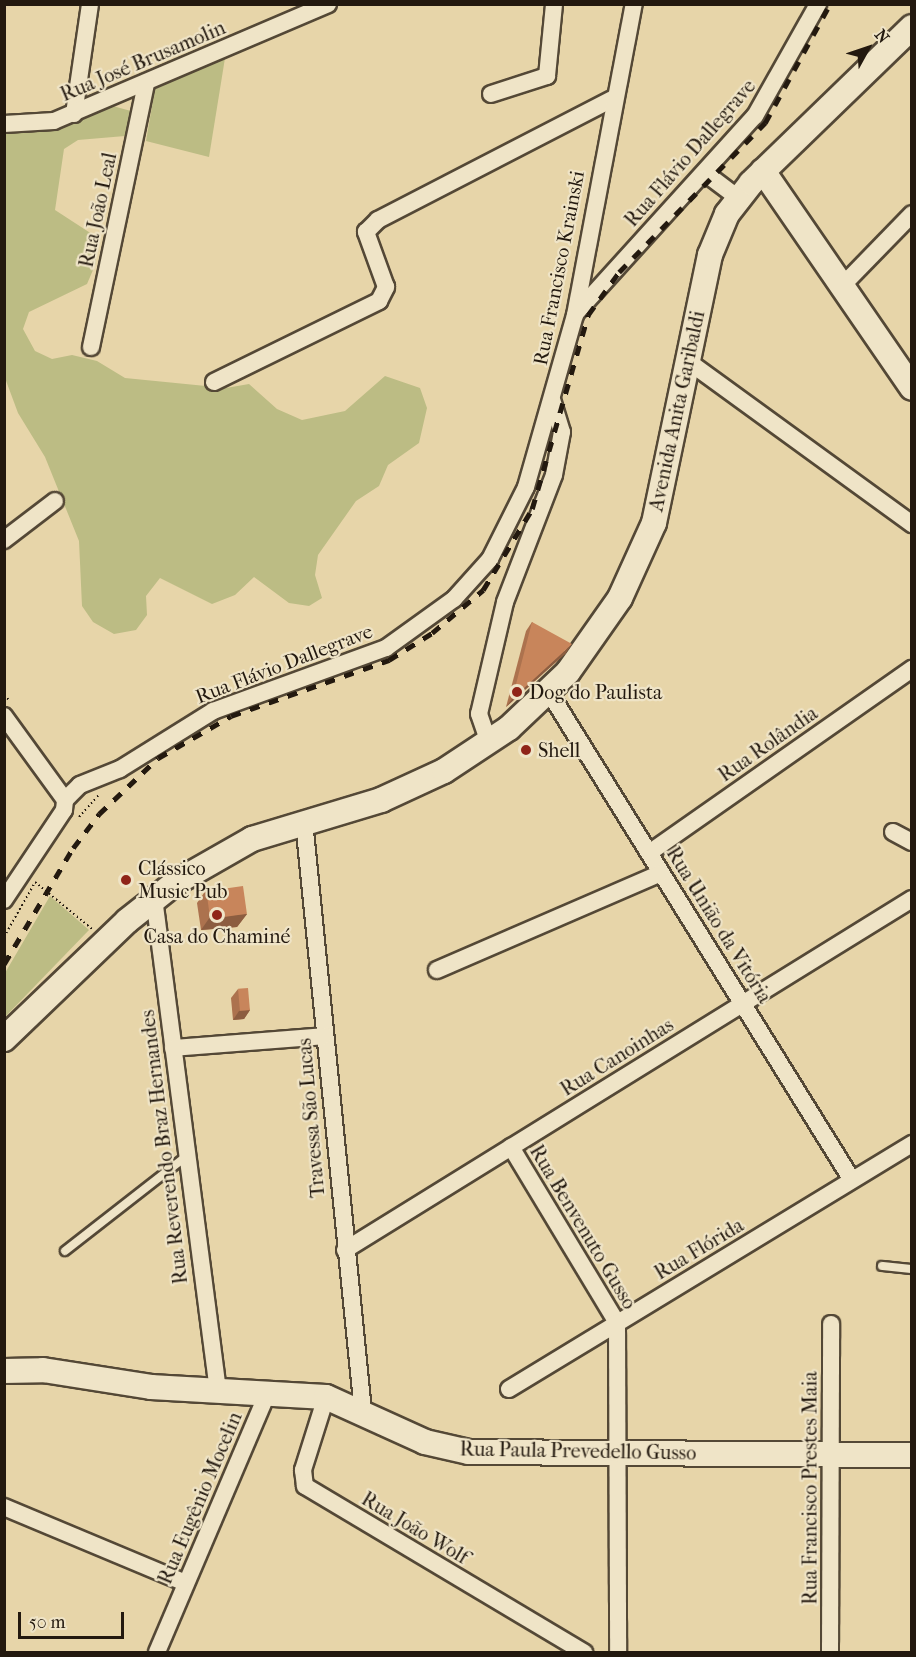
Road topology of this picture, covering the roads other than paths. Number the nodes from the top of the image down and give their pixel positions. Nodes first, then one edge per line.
1 (90, 4) edge
2 (328, 4) edge
3 (554, 4) edge
4 (634, 4) edge
5 (818, 4) edge
6 (909, 32) edge
7 (146, 83) junction
8 (491, 94) dead end
9 (612, 99) junction
10 (74, 114) junction
11 (4, 124) edge
12 (763, 171) junction
13 (705, 173) junction
14 (738, 198) junction
15 (912, 214) edge
16 (842, 286) junction
17 (575, 315) junction
18 (91, 347) dead end
19 (689, 362) junction
20 (909, 377) edge
21 (214, 382) dead end
22 (552, 398) junction
23 (55, 501) dead end
24 (912, 524) edge
25 (4, 540) edge
26 (912, 669) edge
27 (549, 692) junction
28 (4, 716) edge
29 (489, 743) junction
30 (65, 800) junction
31 (304, 821) junction
32 (893, 832) dead end
33 (912, 842) edge
34 (649, 853) junction
35 (662, 873) junction
36 (154, 898) junction
37 (912, 899) edge
38 (4, 900) edge
39 (437, 970) dead end
40 (743, 1004) junction
41 (325, 1036) junction
42 (4, 1040) edge
43 (172, 1048) junction
44 (912, 1144) edge
45 (511, 1147) junction
46 (184, 1158) junction
47 (852, 1180) junction
48 (345, 1250) junction
49 (65, 1251) dead end
50 (882, 1266) dead end
51 (912, 1269) edge
52 (617, 1323) junction
53 (831, 1324) dead end
54 (4, 1371) edge
55 (509, 1389) dead end
56 (218, 1390) junction
57 (268, 1392) junction
58 (326, 1397) junction
59 (363, 1411) junction
60 (618, 1454) junction
61 (831, 1455) junction
62 (912, 1455) edge
63 (4, 1507) edge
64 (186, 1583) junction
65 (157, 1653) edge
66 (584, 1653) edge
67 (618, 1653) edge
68 (830, 1653) edge

1 - 10 street
2 - 7 street, Rua José Brusamolin
3 - 8 street
4 - 9 street, Rua Francisco Krainski
5 - 13 street, Rua Flávio Dallegrave
6 - 12 main road, Avenida Anita Garibaldi
7 - 10 street, Rua José Brusamolin
7 - 18 street, Rua João Leal
9 - 17 street, Rua Francisco Krainski
9 - 21 street
10 - 11 street, Rua José Brusamolin
12 - 14 main road, Avenida Anita Garibaldi
12 - 16 main road
13 - 14 street
13 - 17 street, Rua Flávio Dallegrave
14 - 19 main road, Avenida Anita Garibaldi
15 - 16 street
16 - 20 main road
17 - 22 street, Rua Francisco Krainski
19 - 24 street
19 - 27 main road, Avenida Anita Garibaldi
22 - 29 street
22 - 30 street, Rua Flávio Dallegrave
23 - 25 street
26 - 34 street, Rua Rolândia
27 - 29 main road, Avenida Anita Garibaldi
27 - 34 street, Rua União da Vitória
28 - 30 street
29 - 31 main road, Avenida Anita Garibaldi
30 - 38 street, Rua Flávio Dallegrave
31 - 36 main road, Avenida Anita Garibaldi
31 - 41 street, Travessa São Lucas
32 - 33 street
34 - 35 street, Rua União da Vitória
35 - 39 street
35 - 40 street, Rua União da Vitória
36 - 42 main road, Avenida Anita Garibaldi
36 - 43 street, Rua Reverendo Braz Hernandes
37 - 40 street, Rua Canoinhas
40 - 45 street, Rua Canoinhas
40 - 47 street, Rua União da Vitória
41 - 43 street
41 - 48 street, Travessa São Lucas
43 - 46 street, Rua Reverendo Braz Hernandes
44 - 47 street, Rua Flórida
45 - 48 street, Rua Canoinhas
45 - 52 street, Rua Benvenuto Gusso
46 - 49 lane
46 - 56 street, Rua Reverendo Braz Hernandes
47 - 52 street, Rua Flórida
48 - 59 street, Travessa São Lucas
50 - 51 lane
52 - 55 street, Rua Flórida
52 - 60 street, Rua Benvenuto Gusso
53 - 61 street, Rua Francisco Prestes Maia
54 - 56 main road, Rua Paula Prevedello Gusso
56 - 57 main road, Rua Paula Prevedello Gusso
57 - 58 main road, Rua Paula Prevedello Gusso
57 - 64 street, Rua Eugênio Mocelin
58 - 59 main road, Rua Paula Prevedello Gusso
58 - 66 street, Rua João Wolf
59 - 60 main road, Rua Paula Prevedello Gusso
60 - 61 main road, Rua Paula Prevedello Gusso
60 - 67 street, Rua Benvenuto Gusso
61 - 62 main road, Rua Paula Prevedello Gusso
61 - 68 street, Rua Francisco Prestes Maia
63 - 64 street
64 - 65 street, Rua Eugênio Mocelin

